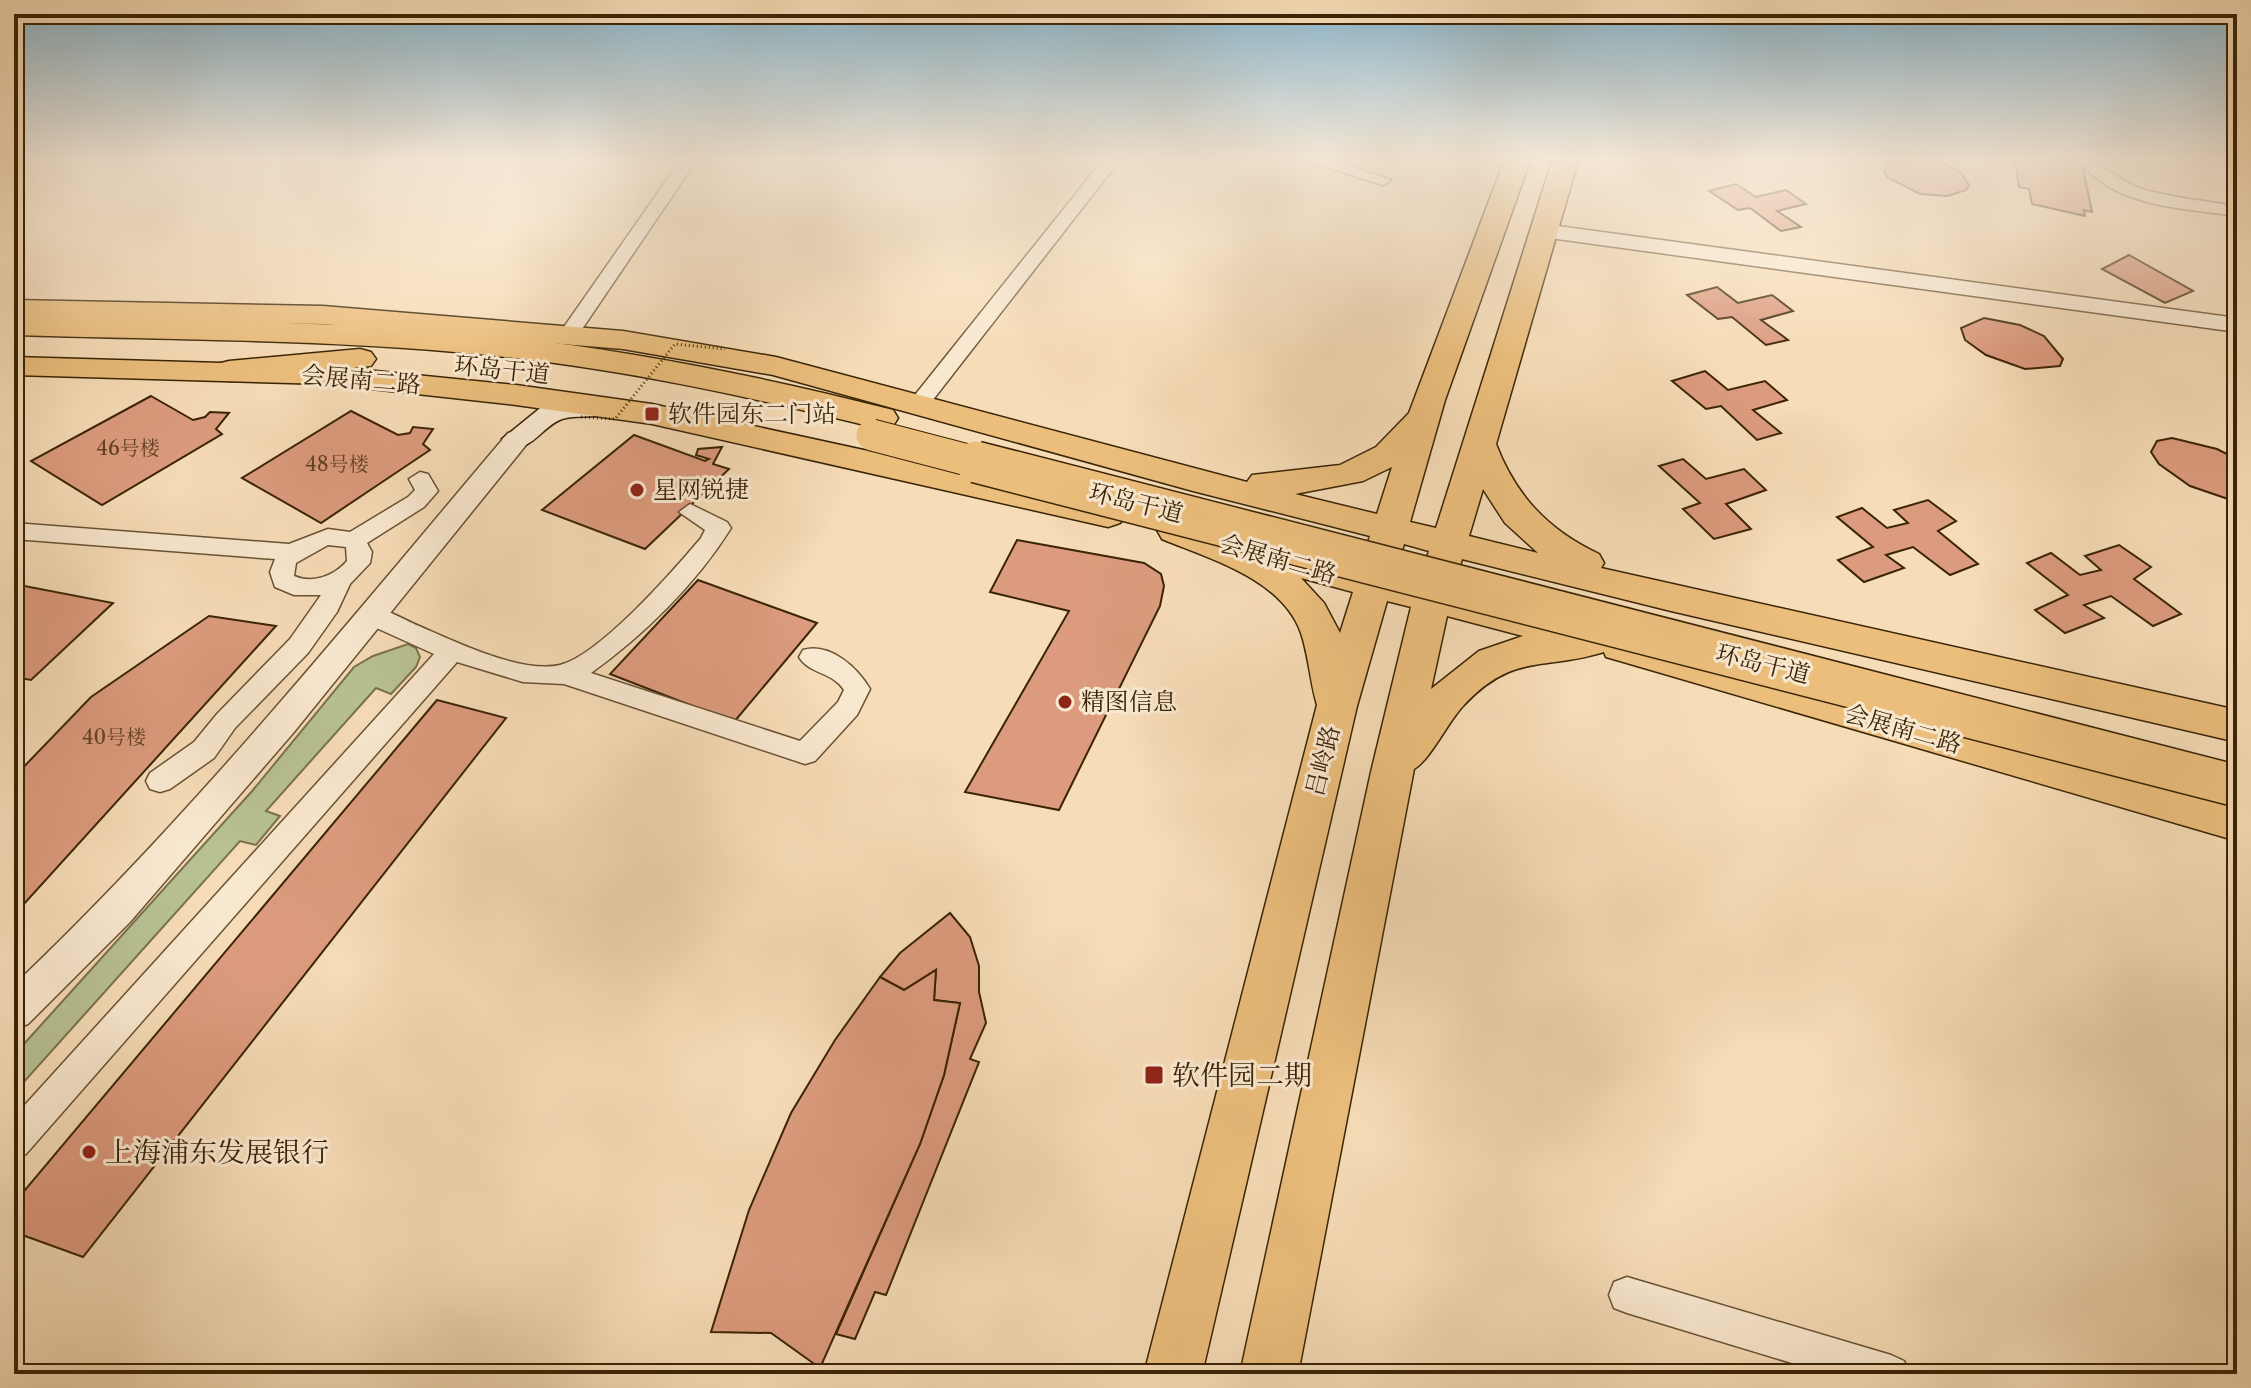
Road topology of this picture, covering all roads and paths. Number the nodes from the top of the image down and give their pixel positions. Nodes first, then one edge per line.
1 (643, 226) edge
2 (1060, 226) edge
3 (1493, 226) edge
4 (1545, 226) edge
5 (1543, 231) junction
6 (14, 309) edge
7 (323, 315) junction
8 (2237, 325) edge
9 (14, 326) edge
10 (569, 334) junction
11 (14, 344) edge
12 (385, 347) junction
13 (725, 349) dead end
14 (14, 366) edge
15 (229, 371) junction
16 (516, 395) junction
17 (1429, 400) junction
18 (918, 405) junction
19 (589, 412) junction
20 (877, 427) junction
21 (517, 439) junction
22 (1478, 441) junction
23 (420, 479) dead end
24 (1193, 480) junction
25 (690, 512) dead end
26 (1390, 529) junction
27 (1175, 530) junction
28 (14, 531) edge
29 (354, 540) junction
30 (1447, 543) junction
31 (293, 552) junction
32 (340, 580) junction
33 (1372, 586) junction
34 (1671, 598) junction
35 (1431, 602) junction
36 (370, 615) junction
37 (1597, 640) junction
38 (452, 651) junction
39 (812, 657) dead end
40 (567, 675) junction
41 (1337, 706) junction
42 (2237, 726) edge
43 (2237, 759) edge
44 (1392, 772) junction
45 (160, 781) dead end
46 (2237, 786) edge
47 (2237, 823) edge
48 (14, 1011) edge
49 (14, 1142) edge
50 (1627, 1295) dead end
51 (1173, 1374) edge
52 (1269, 1374) edge
53 (1891, 1374) edge

1 - 10 street
2 - 18 street
3 - 17 main road, 吕岭路
4 - 5 main road
5 - 8 street
5 - 22 main road
6 - 7 main road
7 - 10 main road
7 - 12 highway
9 - 12 highway, 环岛干道
10 - 18 main road
11 - 12 highway, 环岛干道
12 - 15 highway
12 - 20 highway, 环岛干道
13 - 19 path, bridge
14 - 15 main road, 会展南二路
15 - 16 main road, 会展南二路
16 - 19 main road, 会展南二路
16 - 21 main road
17 - 24 main road
17 - 26 main road, 吕岭路
18 - 24 main road
19 - 21 main road
19 - 27 main road, 会展南二路
20 - 43 highway, 环岛干道
20 - 46 highway, 环岛干道, bridge
21 - 36 street
22 - 30 main road
22 - 34 main road
23 - 29 street
24 - 26 main road
24 - 27 main road
25 - 40 street
26 - 30 main road
26 - 33 main road, 吕岭路
27 - 33 main road, 会展南二路
27 - 41 main road
28 - 31 street
29 - 31 street
29 - 32 street
30 - 34 main road
30 - 35 main road
31 - 32 street
32 - 45 street
33 - 35 main road, 会展南二路
33 - 41 main road, 吕岭路
34 - 42 main road
35 - 37 main road, 会展南二路
35 - 44 main road
36 - 38 street
36 - 48 street
37 - 44 main road
37 - 47 main road, 会展南二路
38 - 40 street
38 - 49 street
39 - 40 street
41 - 51 main road, 吕岭路
44 - 52 main road
50 - 53 street

